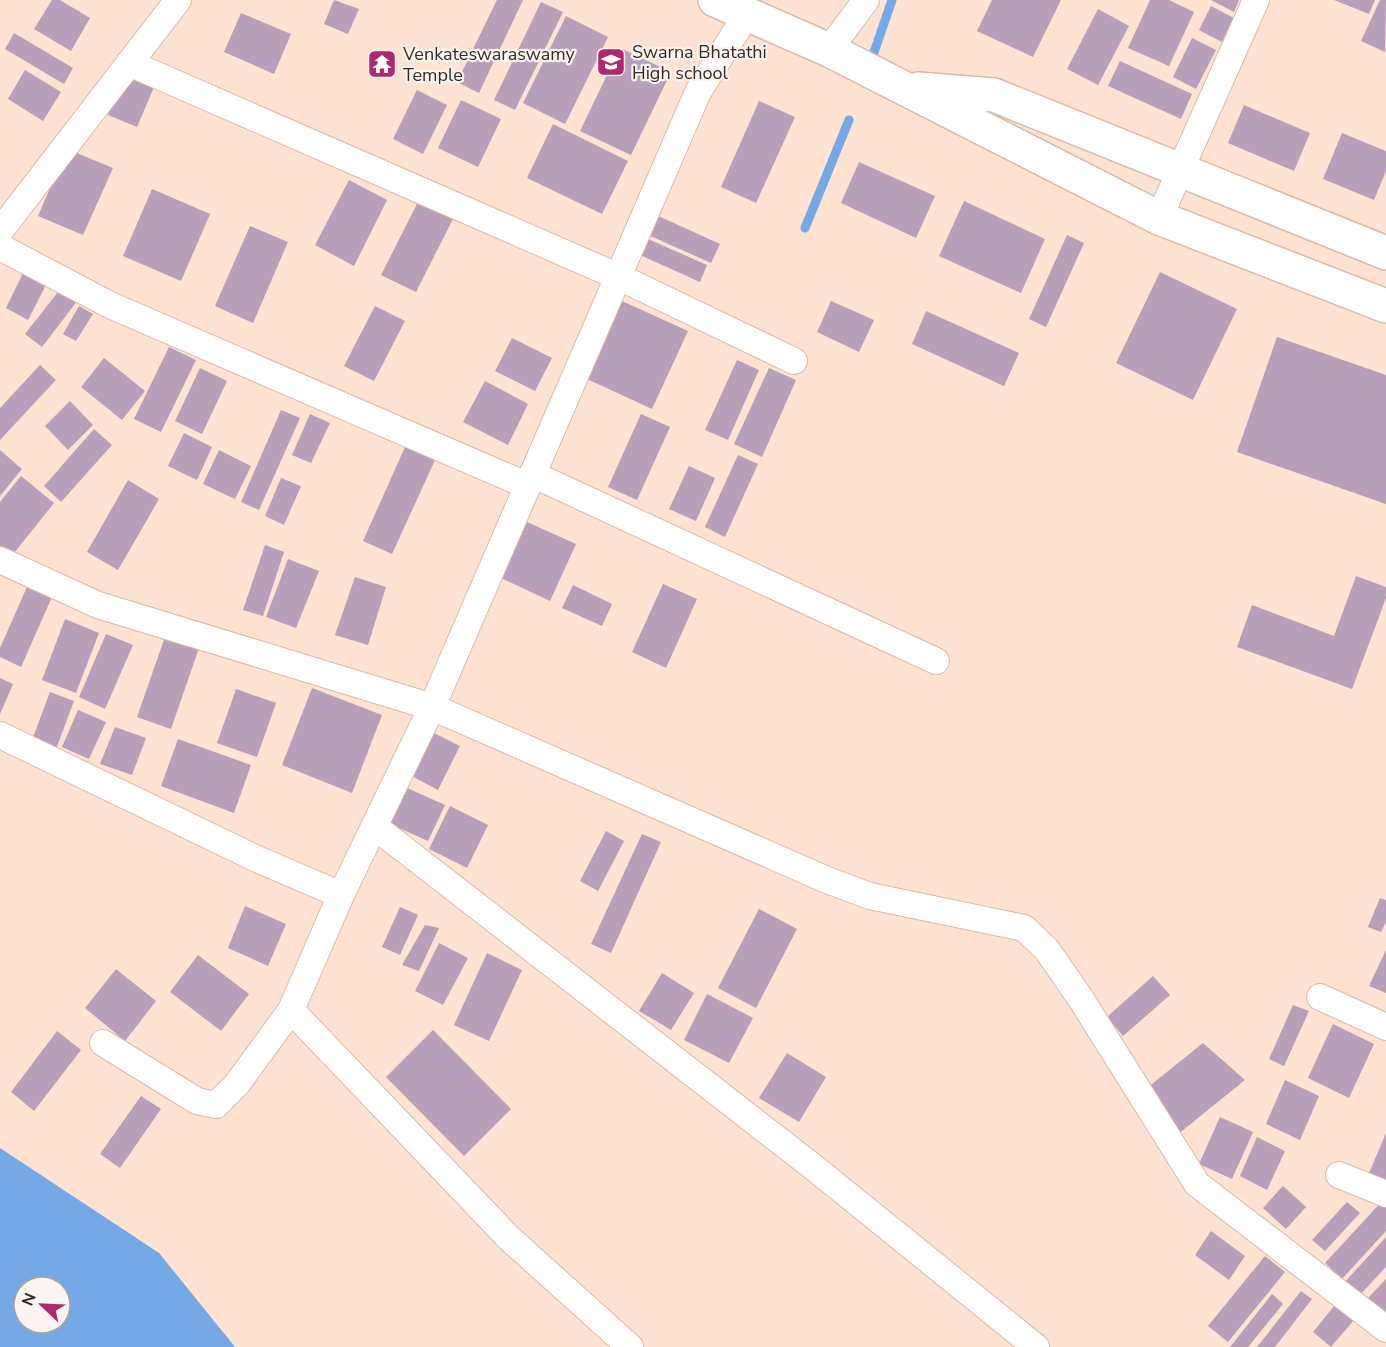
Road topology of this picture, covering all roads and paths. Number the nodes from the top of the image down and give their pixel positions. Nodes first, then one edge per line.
1 (178, 0) edge
2 (715, 0) edge
3 (866, 0) edge
4 (1256, 0) edge
5 (747, 14) junction
6 (829, 50) junction
7 (129, 63) junction
8 (901, 87) junction
9 (1180, 172) junction
10 (1159, 218) junction
11 (0, 231) edge
12 (0, 247) edge
13 (1386, 253) edge
14 (619, 277) junction
15 (1386, 306) edge
16 (794, 361) dead end
17 (529, 479) junction
18 (0, 560) edge
19 (936, 662) dead end
20 (432, 707) junction
21 (0, 735) edge
22 (374, 826) junction
23 (341, 895) junction
24 (1320, 997) dead end
25 (291, 1010) junction
26 (1386, 1027) edge
27 (103, 1043) dead end
28 (1339, 1175) dead end
29 (1386, 1194) edge
30 (1386, 1329) edge
31 (630, 1347) edge
32 (1036, 1347) edge

1 - 7 street
2 - 5 street
3 - 6 street
4 - 9 street
5 - 6 street
5 - 14 street
6 - 8 street
7 - 11 street
7 - 14 street
8 - 9 street
8 - 10 street
9 - 10 street
9 - 13 street
10 - 15 street
12 - 17 street
14 - 16 street
14 - 17 street
17 - 19 street
17 - 20 street
18 - 20 street
20 - 22 street
20 - 30 street
21 - 23 street
22 - 23 street
22 - 32 street
23 - 25 street
24 - 26 street
25 - 27 street
25 - 31 street
28 - 29 street

